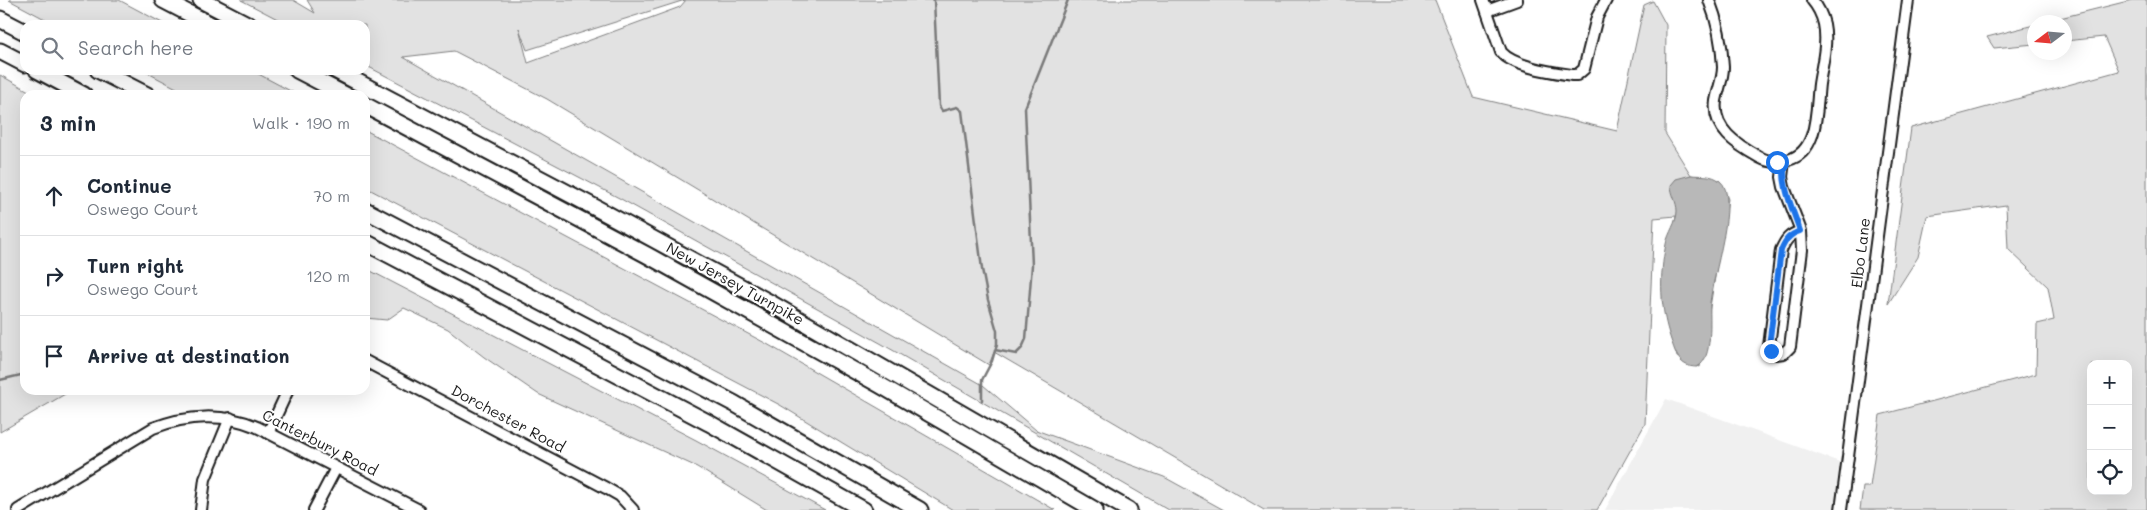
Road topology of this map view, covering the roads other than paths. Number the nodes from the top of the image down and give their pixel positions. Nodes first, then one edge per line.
1 (163, 0) edge
2 (201, 0) edge
3 (1484, 0) edge
4 (1517, 0) edge
5 (1606, 0) edge
6 (1709, 0) edge
7 (1812, 0) edge
8 (1908, 0) edge
9 (1487, 10) junction
10 (0, 19) edge
11 (202, 20) edge
12 (239, 20) edge
13 (20, 29) edge
14 (0, 50) edge
15 (20, 61) edge
16 (46, 75) edge
17 (108, 75) edge
18 (307, 75) edge
19 (344, 75) edge
20 (75, 90) edge
21 (137, 90) edge
22 (336, 90) edge
23 (370, 108) edge
24 (1784, 162) junction
25 (370, 213) edge
26 (1800, 231) junction
27 (370, 245) edge
28 (370, 364) edge
29 (286, 395) edge
30 (230, 418) junction
31 (268, 433) junction
32 (336, 468) junction
33 (18, 510) edge
34 (201, 510) edge
35 (314, 510) edge
36 (419, 510) edge
37 (633, 510) edge
38 (864, 510) edge
39 (920, 510) edge
40 (1096, 510) edge
41 (1129, 510) edge
42 (1841, 510) edge

1 - 11 highway
2 - 12 highway
3 - 9 street
4 - 9 street
5 - 9 street
6 - 24 street
7 - 24 street
8 - 42 street, Elbo Lane
10 - 13 highway
14 - 15 highway
16 - 20 highway
17 - 21 highway
18 - 22 highway
19 - 41 highway, New Jersey Turnpike
23 - 40 highway, New Jersey Turnpike
24 - 26 street
25 - 39 highway
26 - 26 street
27 - 38 highway
28 - 37 street, Dorchester Road
29 - 31 street
30 - 31 street, Canterbury Road
30 - 33 street, Canterbury Road
30 - 34 street
31 - 32 street, Canterbury Road
32 - 35 street
32 - 36 street, Canterbury Road

